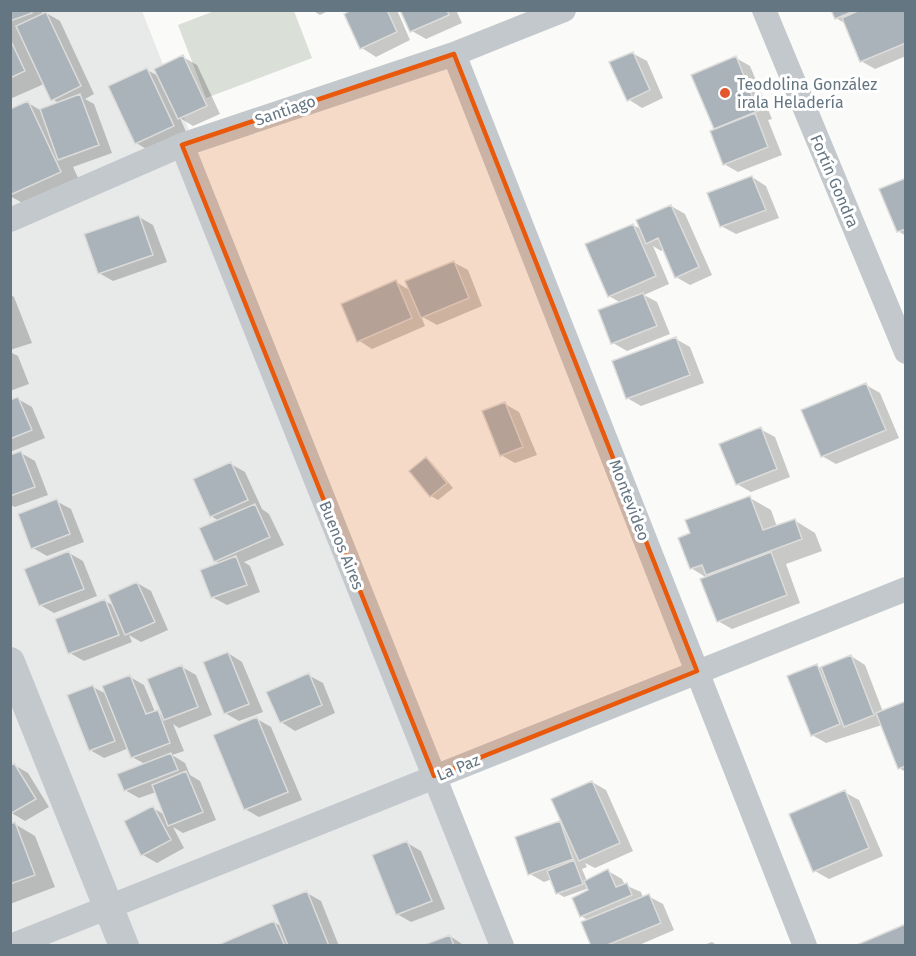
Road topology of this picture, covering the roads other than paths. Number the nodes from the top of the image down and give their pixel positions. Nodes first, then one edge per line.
1 (564, 10) edge
2 (764, 10) edge
3 (454, 54) junction
4 (182, 145) junction
5 (10, 220) edge
6 (906, 352) edge
7 (906, 589) edge
8 (10, 663) edge
9 (697, 671) junction
10 (434, 776) junction
11 (108, 906) junction
12 (10, 945) edge
13 (124, 945) edge
14 (502, 945) edge
15 (805, 945) edge

1 - 3 street, Santiago
2 - 6 street, Fortín Gondra
3 - 4 street, Santiago
3 - 9 street, Montevideo
4 - 5 street, Santiago
4 - 10 street, Buenos Aires
7 - 9 street, La Paz
8 - 11 street
9 - 10 street, La Paz
9 - 15 street, Montevideo
10 - 11 street, La Paz
10 - 14 street, Buenos Aires
11 - 12 street, La Paz
11 - 13 street

